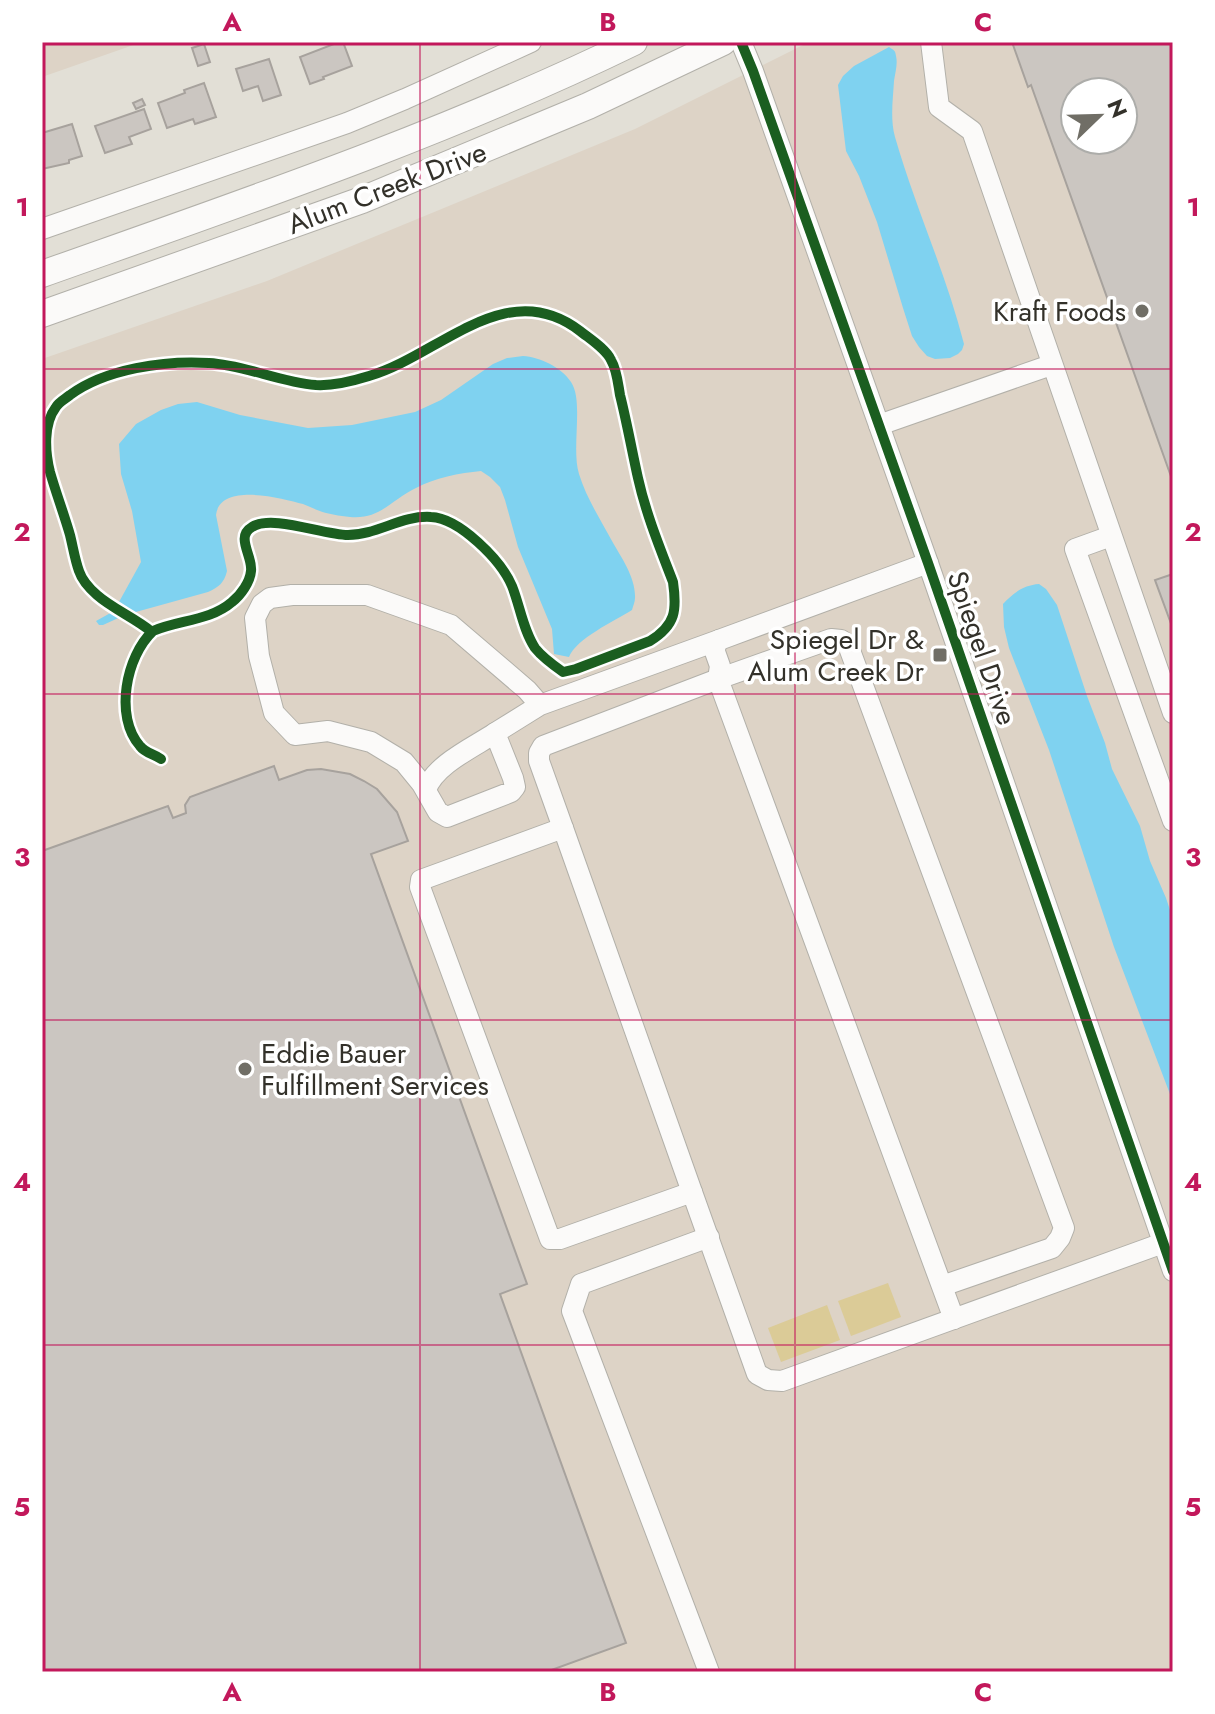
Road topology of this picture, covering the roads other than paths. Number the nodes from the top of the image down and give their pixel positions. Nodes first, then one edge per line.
1 (531, 42) edge
2 (634, 42) edge
3 (723, 42) edge
4 (741, 42) edge
5 (931, 42) edge
6 (42, 229) edge
7 (42, 274) edge
8 (42, 314) edge
9 (1051, 365) junction
10 (879, 425) junction
11 (1111, 536) junction
12 (928, 563) junction
13 (719, 640) junction
14 (718, 679) junction
15 (540, 705) junction
16 (1173, 713) edge
17 (495, 733) junction
18 (426, 790) junction
19 (1173, 821) edge
20 (563, 828) junction
21 (692, 1192) junction
22 (709, 1237) junction
23 (1163, 1243) junction
24 (1173, 1271) edge
25 (942, 1286) junction
26 (954, 1319) junction
27 (709, 1672) edge

1 - 6 street
2 - 7 main road, Alum Creek Drive
3 - 8 main road, Alum Creek Drive
4 - 10 street, Spiegel Drive
5 - 9 street
9 - 10 street
9 - 11 street
10 - 12 street, Spiegel Drive
11 - 16 street
11 - 19 street
12 - 13 street
12 - 23 street, Spiegel Drive
13 - 14 street
13 - 15 street
14 - 20 street
14 - 25 street
14 - 25 street
15 - 17 street
15 - 18 street
17 - 18 street
17 - 18 street
20 - 21 street
20 - 21 street
21 - 22 street
22 - 26 street
22 - 27 street
23 - 24 street, Spiegel Drive
23 - 26 street
25 - 26 street

